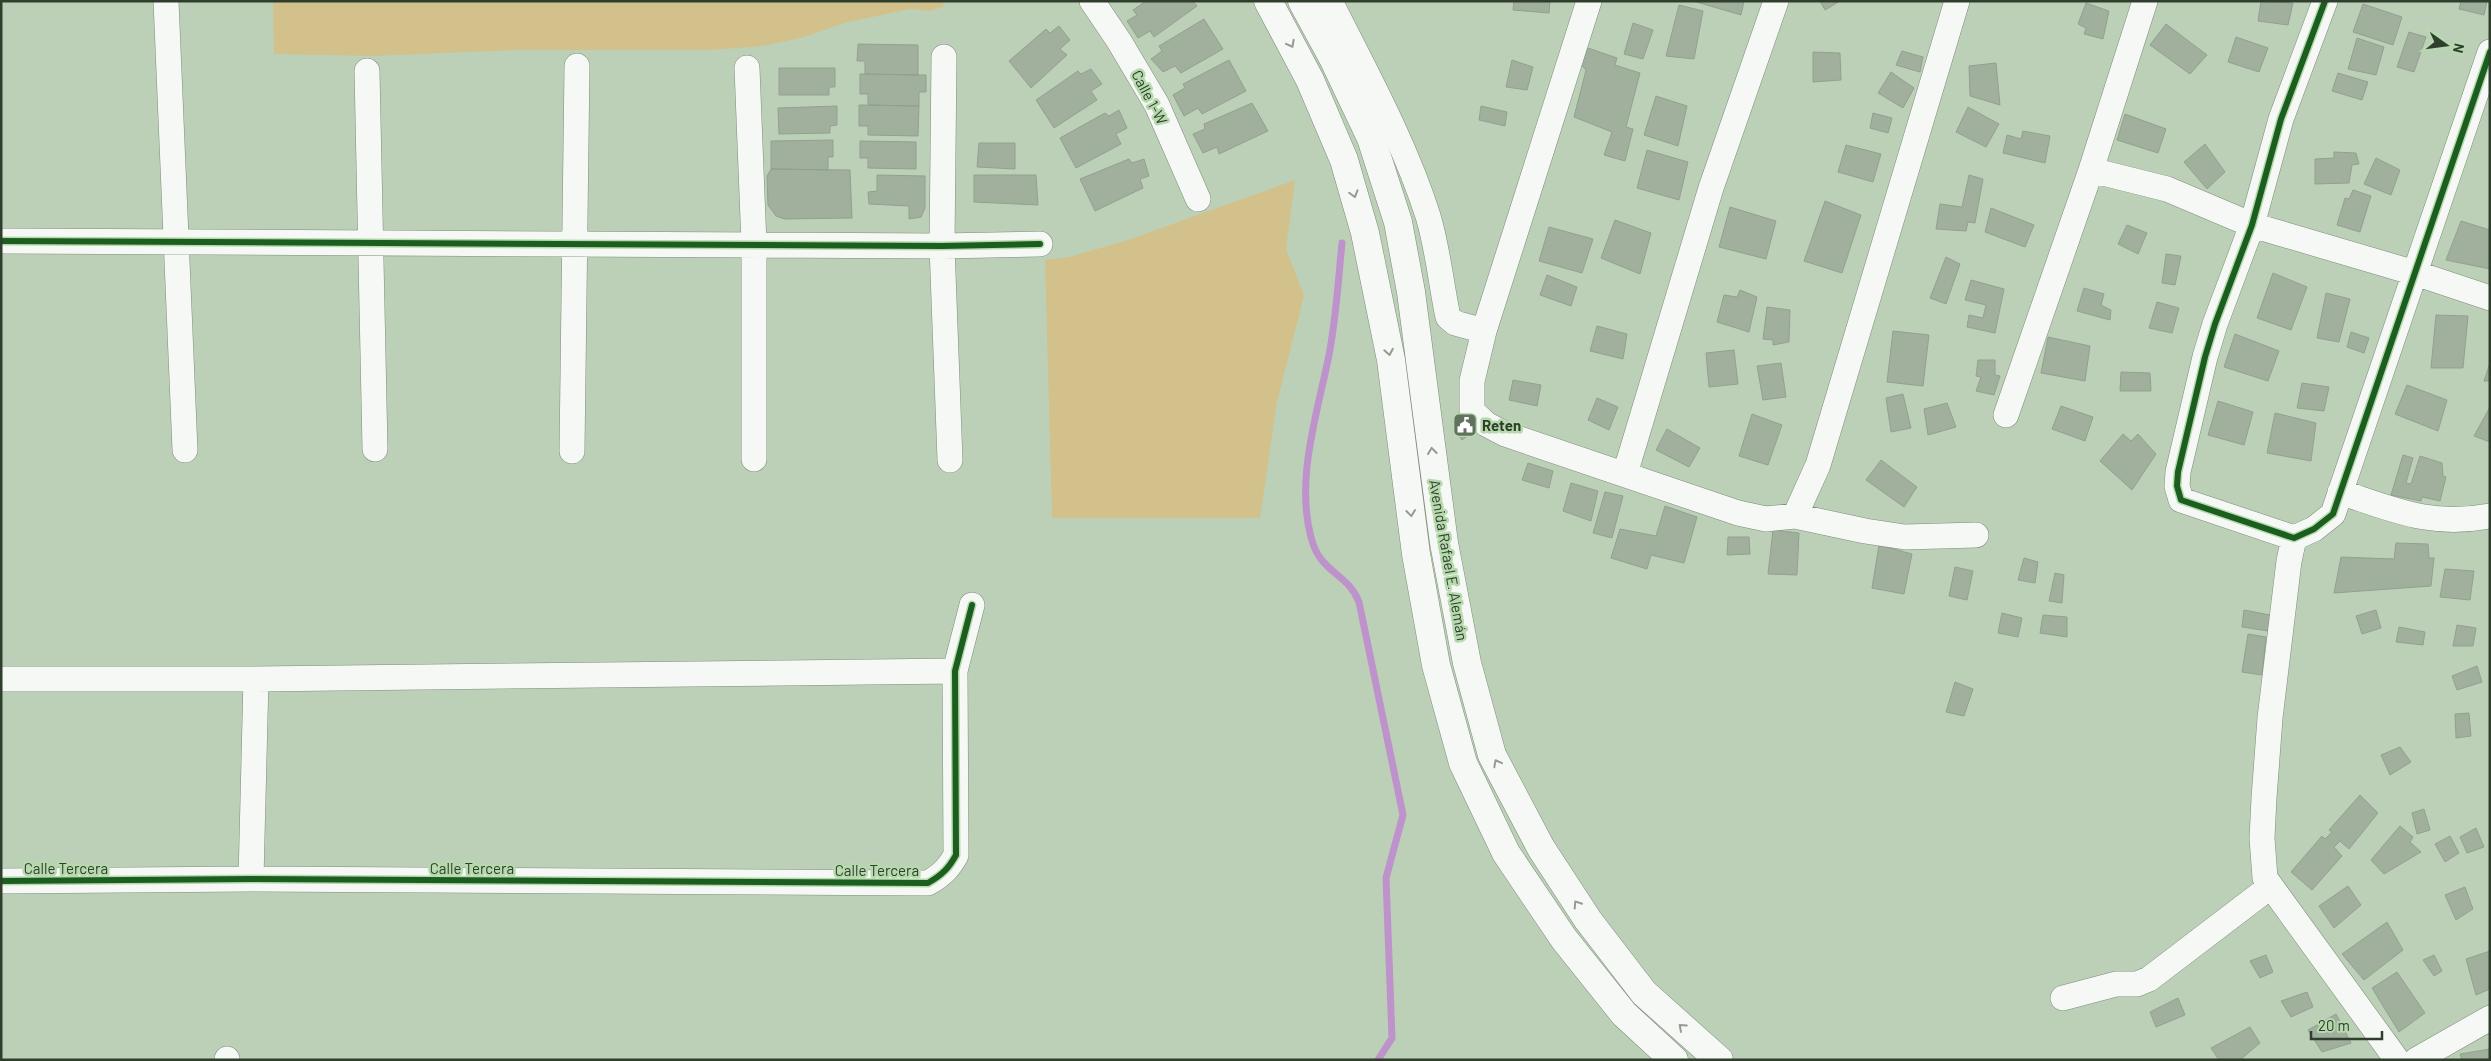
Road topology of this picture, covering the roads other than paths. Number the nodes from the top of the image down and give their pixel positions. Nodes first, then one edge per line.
1 (166, 1) edge
2 (1092, 1) edge
3 (1268, 1) edge
4 (1302, 1) edge
5 (1330, 1) edge
6 (1589, 1) edge
7 (1776, 1) edge
8 (1957, 1) edge
9 (2145, 1) edge
10 (2325, 1) edge
11 (2490, 52) edge
12 (944, 57) dead end
13 (577, 66) dead end
14 (747, 68) dead end
15 (367, 71) dead end
16 (2091, 170) junction
17 (1198, 199) dead end
18 (2252, 225) junction
19 (1, 241) edge
20 (175, 242) junction
21 (370, 243) junction
22 (574, 244) junction
23 (1040, 244) dead end
24 (754, 245) junction
25 (942, 246) junction
26 (2415, 273) junction
27 (2490, 298) edge
28 (1484, 332) junction
29 (2006, 415) dead end
30 (374, 449) dead end
31 (185, 450) dead end
32 (572, 451) dead end
33 (754, 459) dead end
34 (950, 460) dead end
35 (1625, 474) junction
36 (2340, 492) junction
37 (1795, 516) junction
38 (2490, 516) edge
39 (1976, 535) dead end
40 (2294, 538) junction
41 (972, 605) dead end
42 (955, 671) junction
43 (1, 679) edge
44 (256, 679) junction
45 (251, 879) junction
46 (1, 881) edge
47 (2271, 886) junction
48 (2063, 998) dead end
49 (2490, 1018) edge
50 (1674, 1060) edge
51 (1719, 1060) edge
52 (2398, 1060) edge
53 (2416, 1060) edge

1 - 20 street
2 - 17 street, Calle 1-W
3 -> 50 main road, Avenida Rafael E. Alemán
51 -> 4 main road, Avenida Rafael E. Alemán
5 - 28 street
6 - 28 street
7 - 35 street
8 - 37 street
9 - 16 street
10 - 18 street
11 - 26 street
12 - 25 street
13 - 22 street
14 - 24 street
15 - 21 street
16 - 18 street
16 - 29 street
18 - 26 street
18 - 40 street
19 - 20 street
20 - 21 street
20 - 31 street
21 - 22 street
21 - 30 street
22 - 24 street
22 - 32 street
23 - 25 street
24 - 25 street
24 - 33 street
25 - 34 street
26 - 27 street
26 - 36 street
28 - 35 street
35 - 37 street
36 - 38 street
36 - 40 street
37 - 39 street
40 - 47 street
41 - 42 street
42 - 44 street
42 - 45 street, Calle Tercera
43 - 44 street
44 - 45 street
45 - 46 street, Calle Tercera
47 - 48 street
47 - 52 street
49 - 53 street

